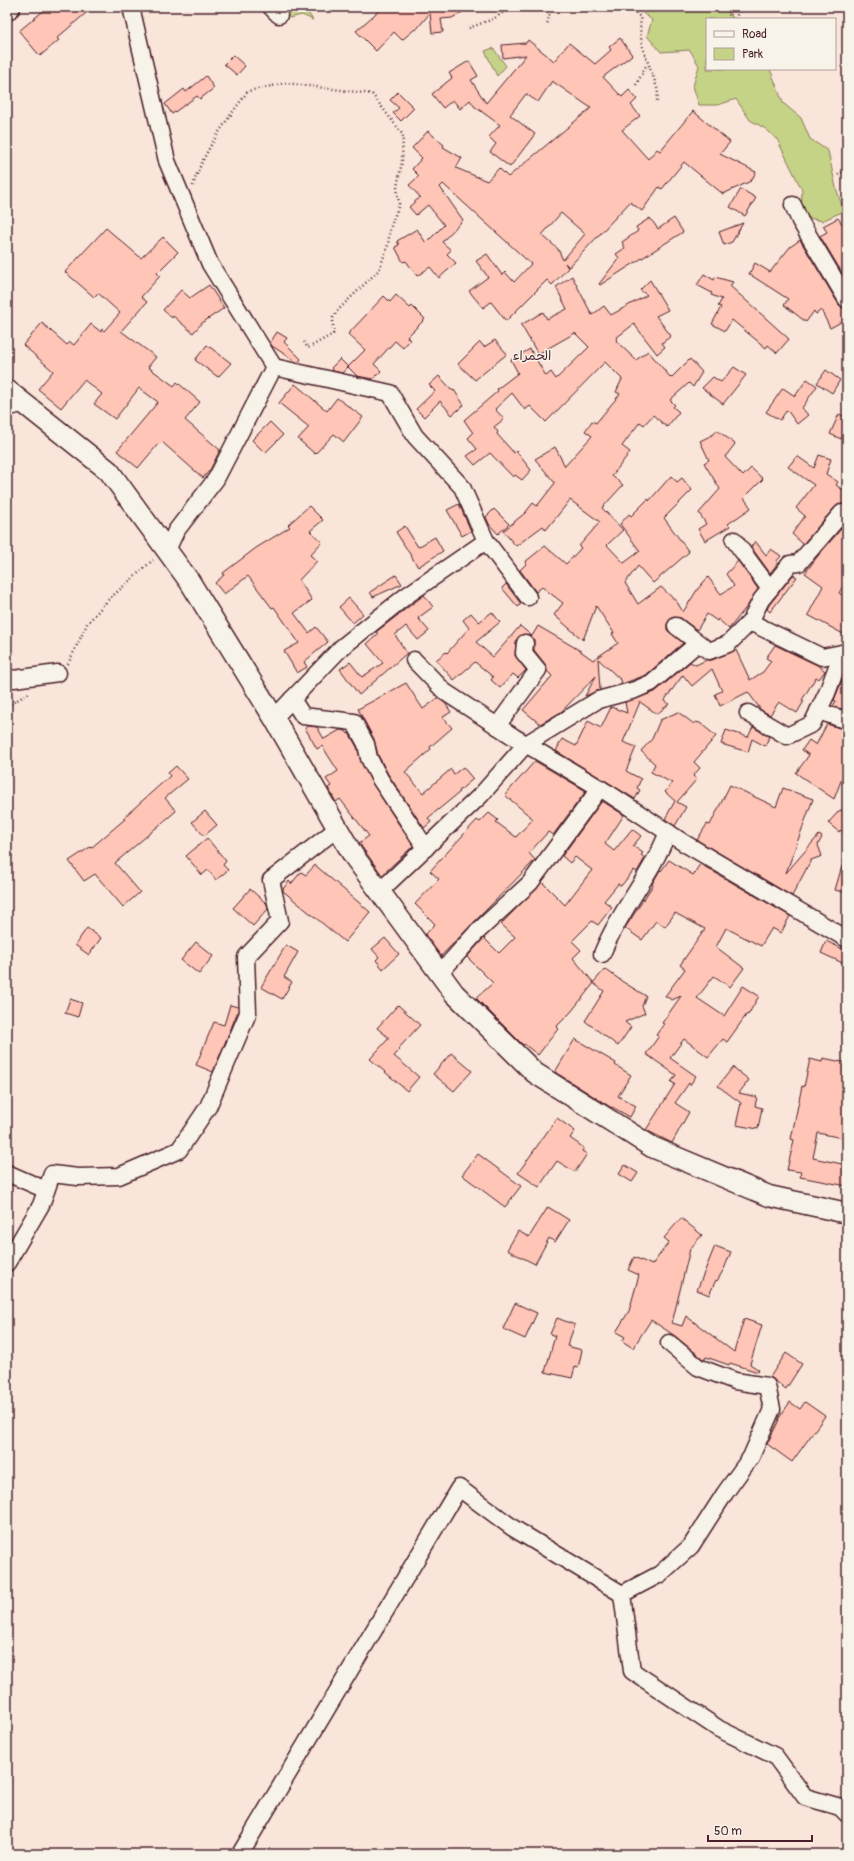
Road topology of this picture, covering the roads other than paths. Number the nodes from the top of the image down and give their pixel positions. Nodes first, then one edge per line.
1 (10, 7) edge
2 (130, 7) edge
3 (7, 10) edge
4 (793, 205) dead end
5 (847, 300) edge
6 (274, 367) junction
7 (7, 390) edge
8 (15, 406) edge
9 (842, 513) dead end
10 (734, 540) dead end
11 (486, 541) junction
12 (167, 550) junction
13 (770, 589) junction
14 (528, 597) dead end
15 (750, 622) junction
16 (676, 626) dead end
17 (525, 643) dead end
18 (698, 643) junction
19 (844, 653) edge
20 (414, 660) dead end
21 (58, 673) road end
22 (7, 677) edge
23 (292, 699) junction
24 (818, 711) junction
25 (748, 713) dead end
26 (847, 716) edge
27 (274, 718) junction
28 (497, 726) junction
29 (526, 744) junction
30 (600, 788) junction
31 (338, 828) junction
32 (668, 832) junction
33 (426, 848) junction
34 (380, 891) junction
35 (847, 939) edge
36 (602, 954) dead end
37 (440, 973) junction
38 (7, 1173) edge
39 (46, 1190) junction
40 (847, 1213) edge
41 (7, 1263) edge
42 (669, 1343) dead end
43 (622, 1594) junction
44 (847, 1814) edge
45 (240, 1854) edge

1 - 3 street
2 - 6 street
4 - 5 street
6 - 11 street
6 - 12 street
7 - 8 street
8 - 12 street
9 - 13 street
10 - 13 street
11 - 14 street
11 - 23 street
12 - 27 street
13 - 15 street
15 - 18 street
15 - 19 street
16 - 18 street
17 - 28 street
18 - 29 street
19 - 24 street
20 - 28 street
21 - 22 street
23 - 27 street
23 - 33 street
24 - 25 street
24 - 26 street
27 - 31 street
28 - 29 street
29 - 30 street
29 - 33 street
30 - 32 street
30 - 37 street
31 - 34 street
31 - 39 street
32 - 35 street
32 - 36 street
33 - 34 street
34 - 37 street
37 - 40 street
38 - 39 street
39 - 41 street
42 - 43 street
43 - 44 street
43 - 45 street

